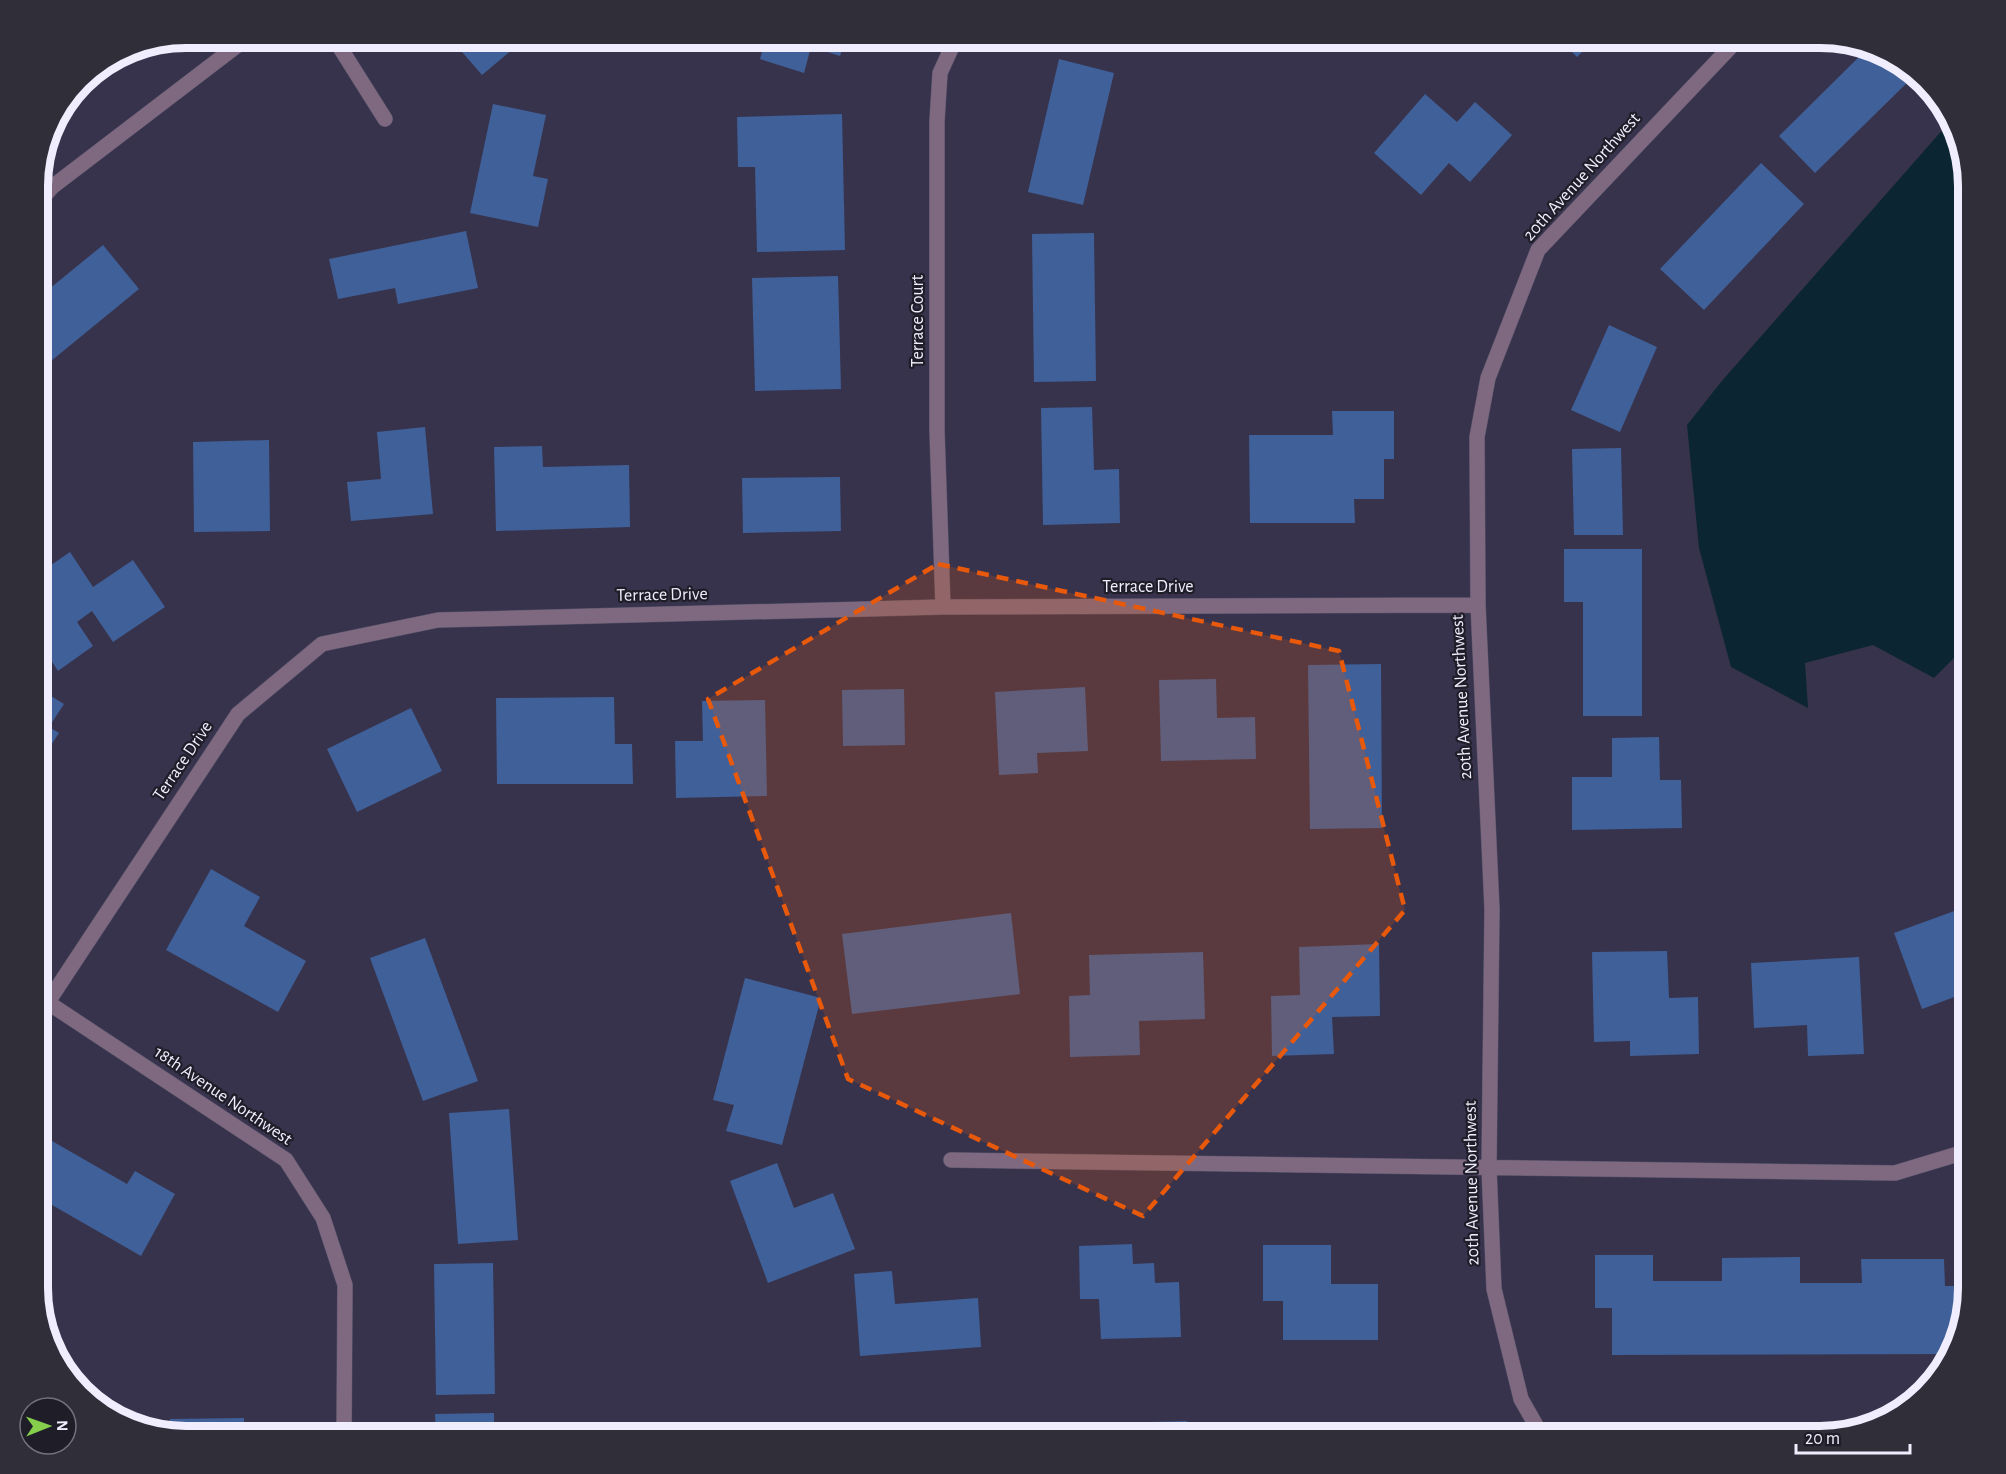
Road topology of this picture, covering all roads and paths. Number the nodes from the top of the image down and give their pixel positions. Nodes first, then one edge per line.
1 (234, 48) edge
2 (340, 48) edge
3 (952, 48) edge
4 (1729, 48) edge
5 (385, 118) dead end
6 (48, 192) edge
7 (1478, 605) junction
8 (943, 607) junction
9 (48, 1000) edge
10 (48, 1003) edge
11 (1958, 1154) edge
12 (951, 1160) dead end
13 (1489, 1168) junction
14 (344, 1426) edge
15 (1536, 1426) edge

1 - 6 street
2 - 5 street
3 - 8 street, Terrace Court
4 - 7 street, 20th Avenue Northwest
7 - 8 street, Terrace Drive
7 - 13 street, 20th Avenue Northwest
8 - 9 street, Terrace Drive
10 - 14 street, 18th Avenue Northwest
11 - 13 street
12 - 13 street
13 - 15 street, 20th Avenue Northwest

